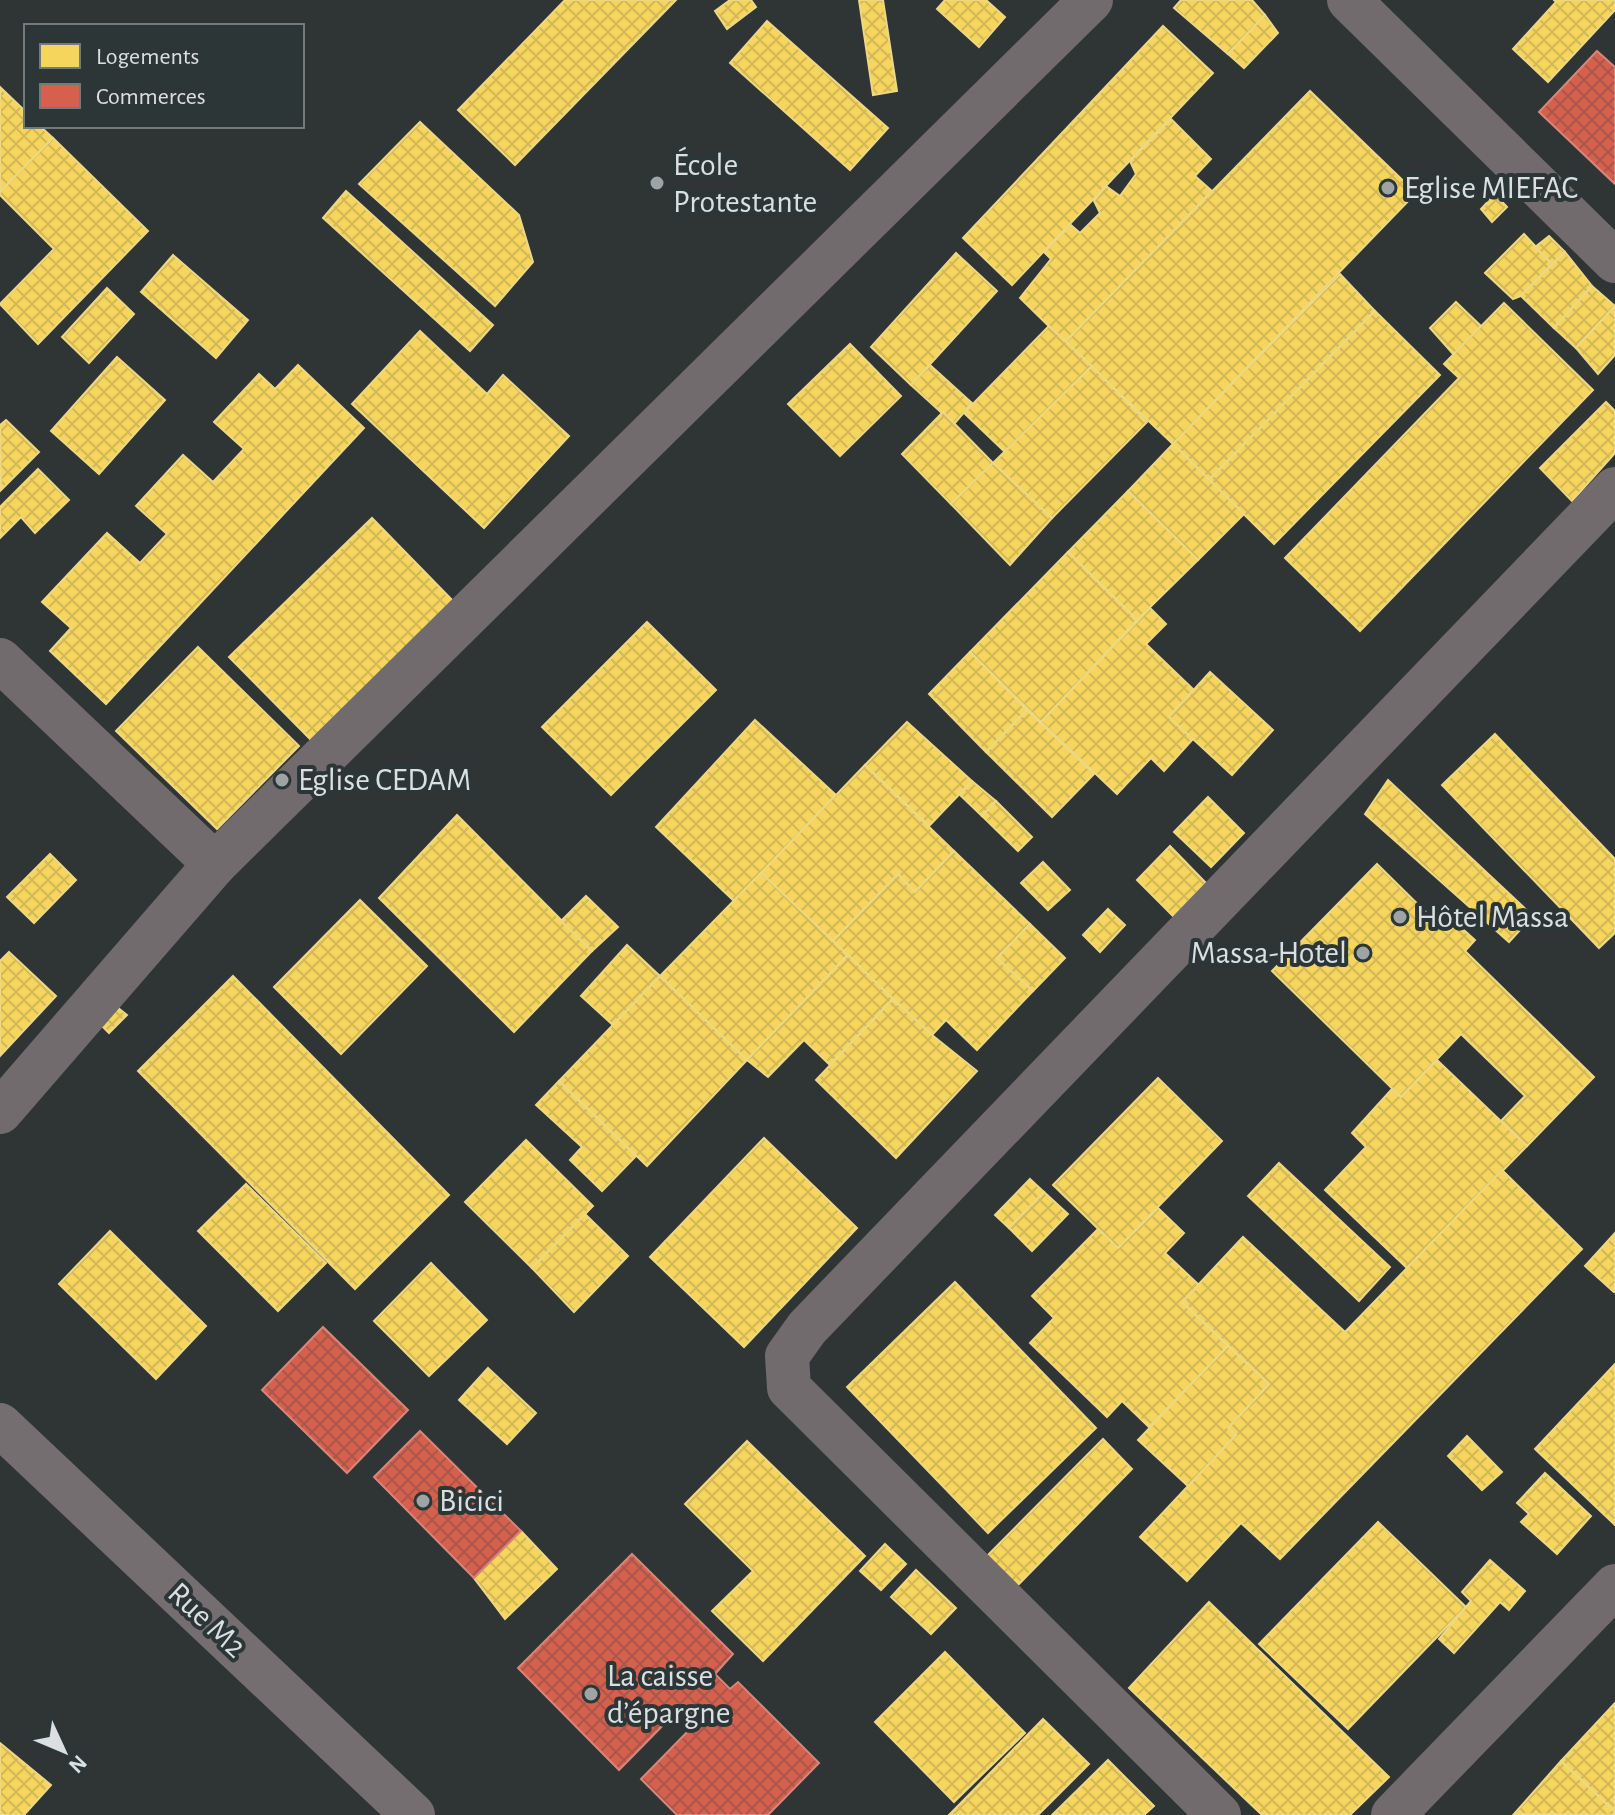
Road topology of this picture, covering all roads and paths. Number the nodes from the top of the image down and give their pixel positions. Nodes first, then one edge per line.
1 (1091, 0) edge
2 (1349, 0) edge
3 (1615, 261) edge
4 (1615, 489) edge
5 (0, 660) edge
6 (215, 864) junction
7 (0, 1112) edge
8 (0, 1425) edge
9 (1615, 1586) edge
10 (413, 1815) edge
11 (1219, 1815) edge
12 (1393, 1815) edge

1 - 6 street
2 - 3 street
4 - 11 street
5 - 6 street
6 - 7 street
8 - 10 main road, Rue M2
9 - 12 street

